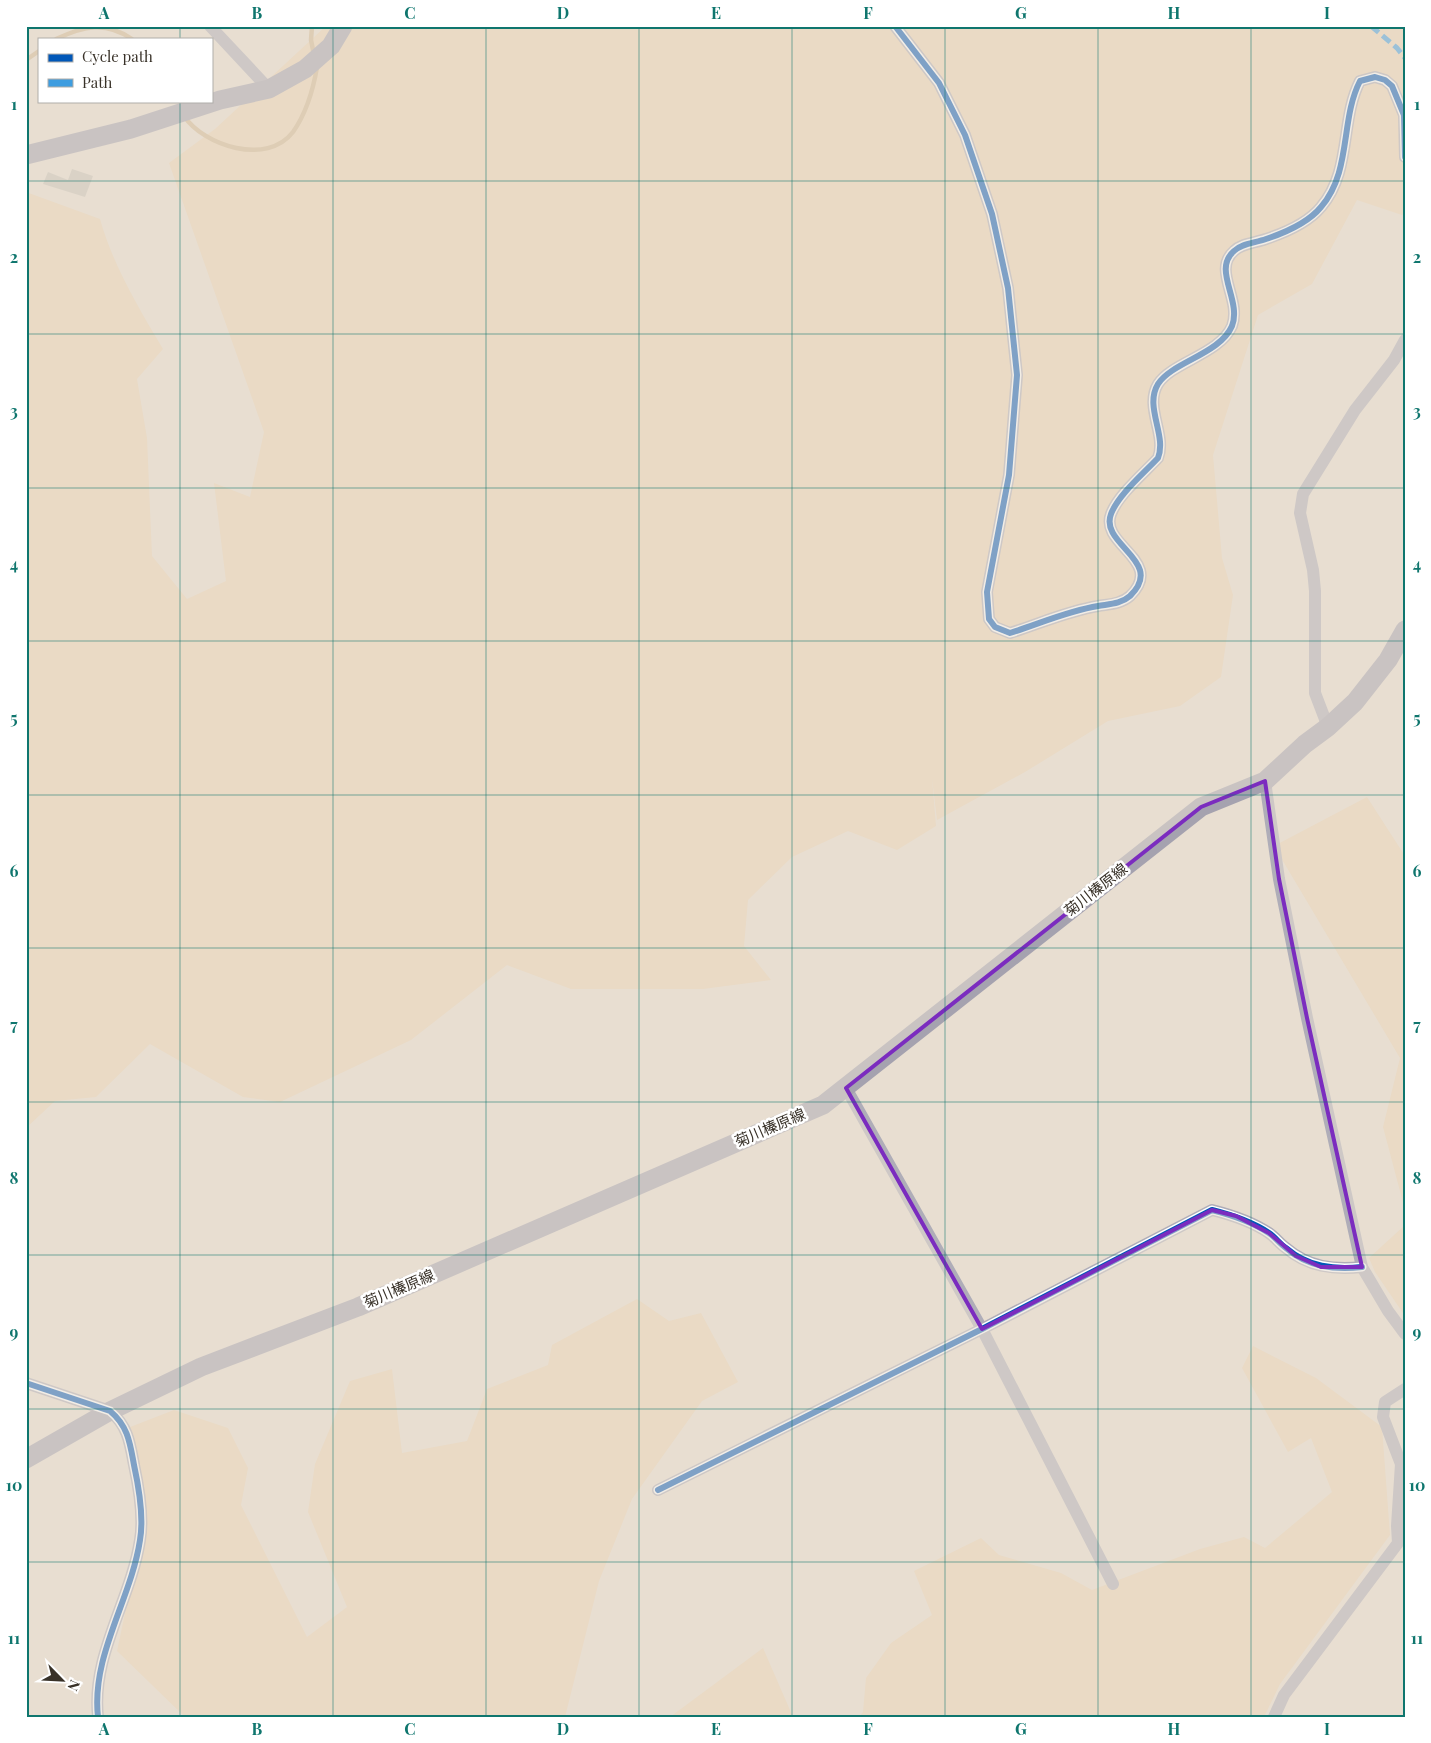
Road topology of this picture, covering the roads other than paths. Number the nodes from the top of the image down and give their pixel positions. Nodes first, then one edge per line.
1 (210, 26) edge
2 (343, 26) edge
3 (895, 26) edge
4 (269, 89) junction
5 (26, 155) edge
6 (1405, 158) edge
7 (1405, 340) edge
8 (1405, 630) edge
9 (1328, 727) junction
10 (1265, 781) junction
11 (846, 1088) junction
12 (1362, 1267) junction
13 (982, 1329) junction
14 (1405, 1334) edge
15 (26, 1383) edge
16 (1405, 1389) edge
17 (110, 1411) junction
18 (26, 1459) edge
19 (658, 1490) dead end
20 (1113, 1584) dead end
21 (98, 1717) edge
22 (1274, 1717) edge

1 - 4 street
2 - 4 main road
3 - 6 street
4 - 5 main road
7 - 9 street
8 - 9 main road, 菊川榛原線
9 - 10 main road, 菊川榛原線
10 - 11 main road, 菊川榛原線
10 - 12 street
11 - 13 street
11 - 17 main road, 菊川榛原線
12 - 13 street
12 - 14 street
13 - 19 street
13 - 20 street
15 - 17 street
16 - 22 street
17 - 18 main road, 菊川榛原線
17 - 21 street

